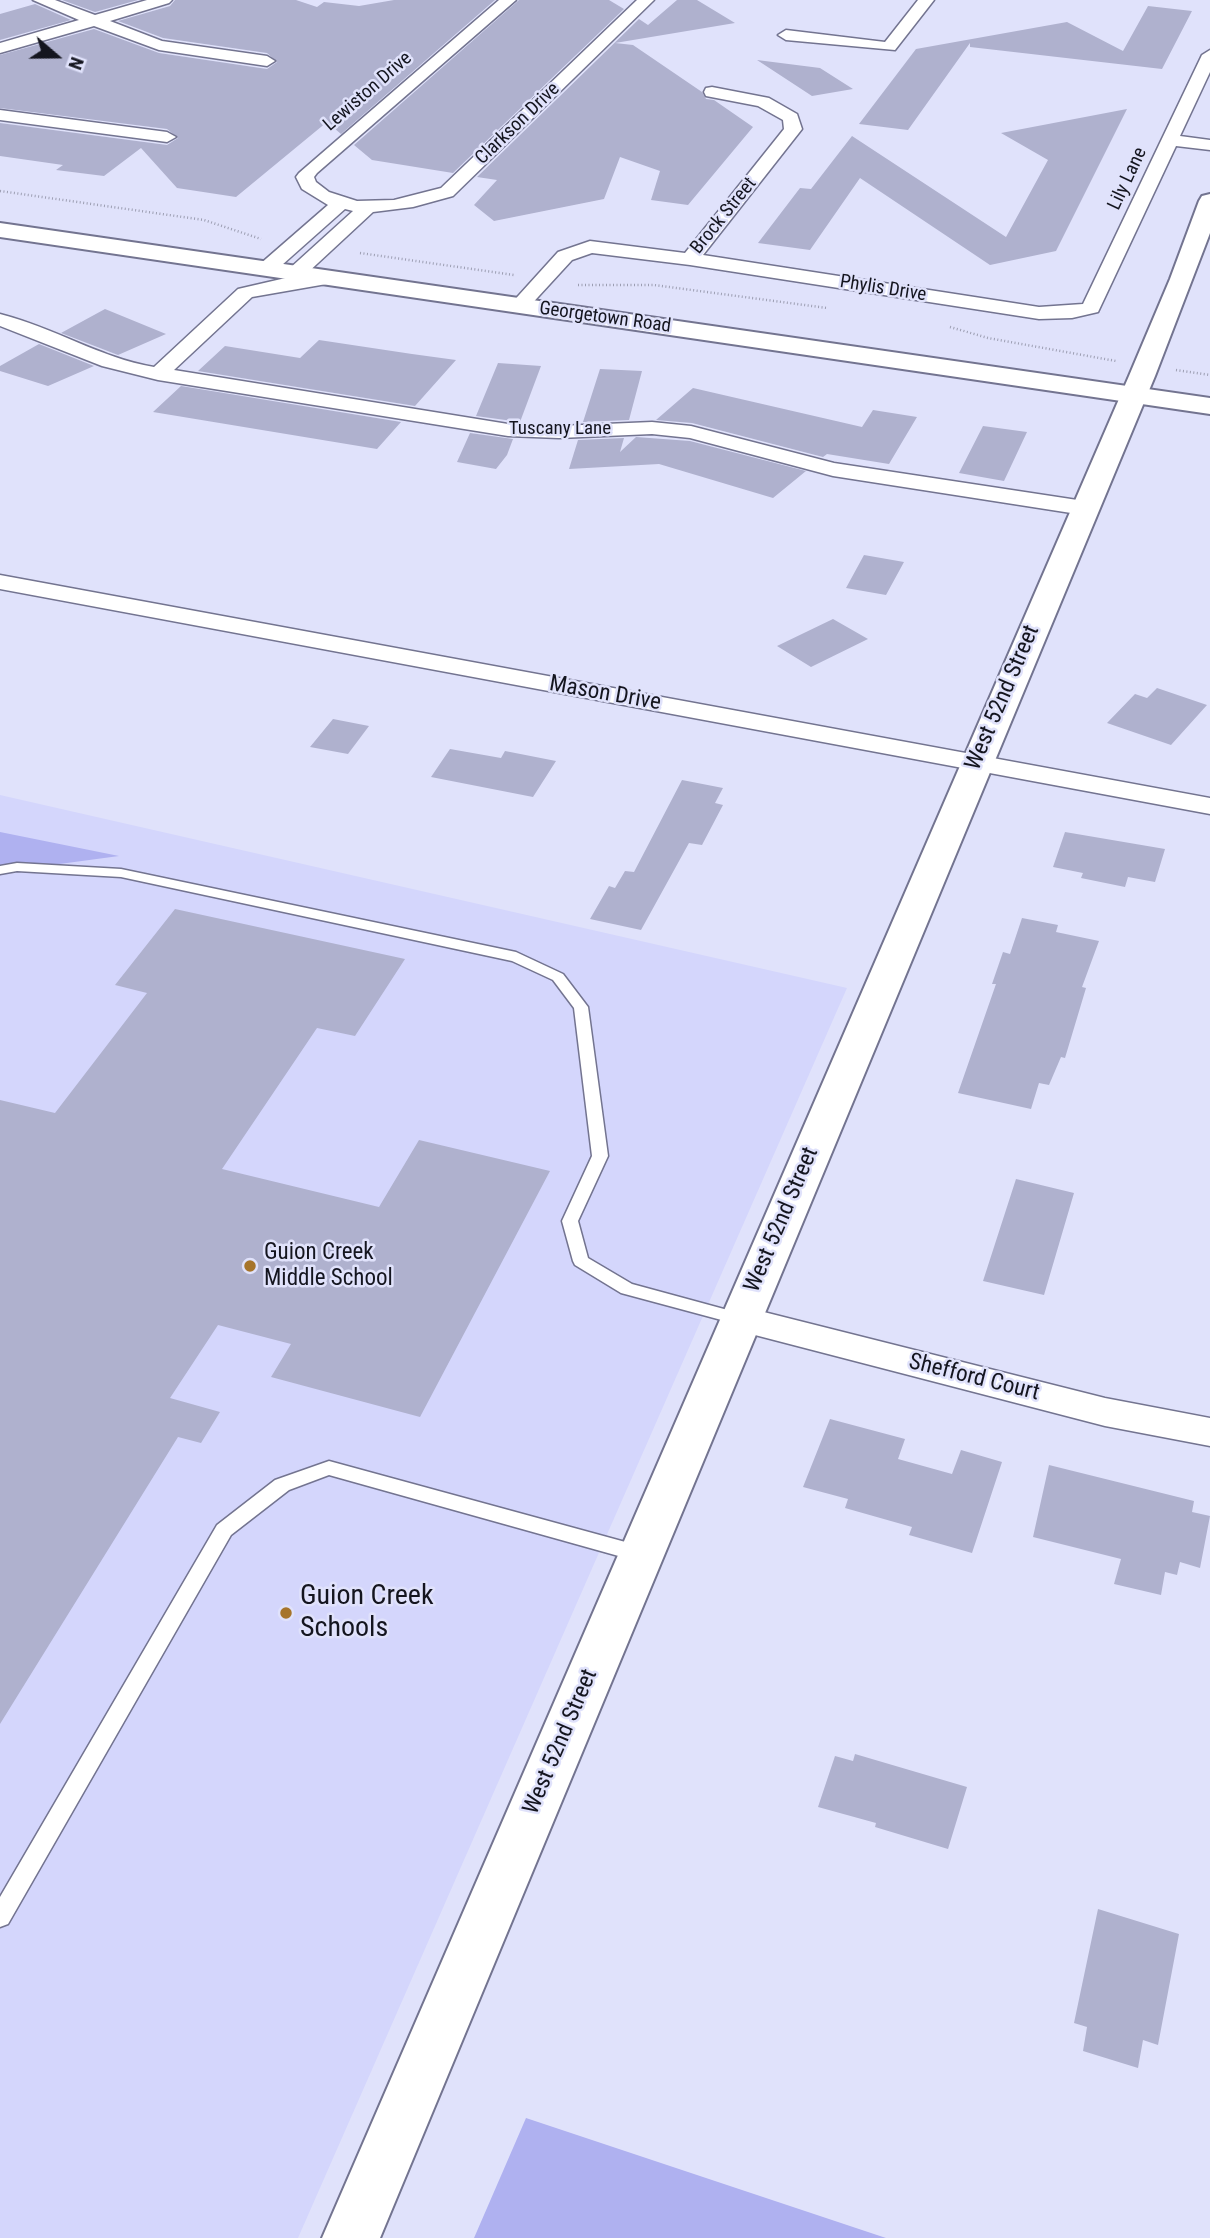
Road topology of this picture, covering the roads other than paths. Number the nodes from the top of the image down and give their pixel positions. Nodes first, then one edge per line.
1 (41, 0) edge
2 (164, 0) edge
3 (508, 0) edge
4 (646, 0) edge
5 (926, 0) edge
6 (96, 20) junction
7 (786, 35) dead end
8 (0, 48) edge
9 (1210, 55) edge
10 (267, 61) dead end
11 (712, 92) dead end
12 (0, 115) edge
13 (167, 137) dead end
14 (1169, 140) junction
15 (1210, 145) edge
16 (1210, 201) edge
17 (356, 205) junction
18 (0, 212) edge
19 (0, 230) edge
20 (291, 256) junction
21 (690, 259) junction
22 (219, 262) junction
23 (331, 278) junction
24 (245, 293) junction
25 (528, 297) junction
26 (1077, 312) joint
27 (0, 320) edge
28 (158, 374) junction
29 (1140, 378) junction
30 (1210, 385) edge
31 (1210, 406) edge
32 (1084, 508) junction
33 (0, 582) edge
34 (976, 762) junction
35 (1210, 806) edge
36 (0, 870) edge
37 (740, 1319) junction
38 (1210, 1432) edge
39 (640, 1554) junction
40 (0, 1917) edge
41 (351, 2238) edge

1 - 6 street
2 - 6 street
3 - 17 street, Lewiston Drive
4 - 17 street, Clarkson Drive
5 - 7 street
6 - 8 street
6 - 10 street
9 - 14 street, Lily Lane
11 - 21 street, Brock Street
12 - 13 street
14 - 15 street
14 - 26 street, Lily Lane
16 - 29 street, West 52nd Street
17 - 20 street
17 - 20 street
18 - 20 street, Georgetown Road
19 - 22 street, Georgetown Road
20 - 22 street, Georgetown Road
20 - 23 street, Georgetown Road
20 - 25 street, Georgetown Road
21 - 25 street, Brock Street
21 - 26 street, Phylis Drive
22 - 24 street
23 - 24 street
23 - 25 street, Georgetown Road
24 - 28 street
25 - 29 street, Georgetown Road
27 - 28 street, Tuscany Lane
28 - 32 street, Tuscany Lane
29 - 30 street, Georgetown Road
29 - 31 street, Georgetown Road
29 - 32 street, West 52nd Street
32 - 34 street, West 52nd Street
33 - 34 street, Mason Drive
34 - 35 street, Mason Drive
34 - 37 street, West 52nd Street
36 - 37 lane
37 - 38 street, Shefford Court
37 - 39 street, West 52nd Street
39 - 40 lane
39 - 41 street, West 52nd Street

